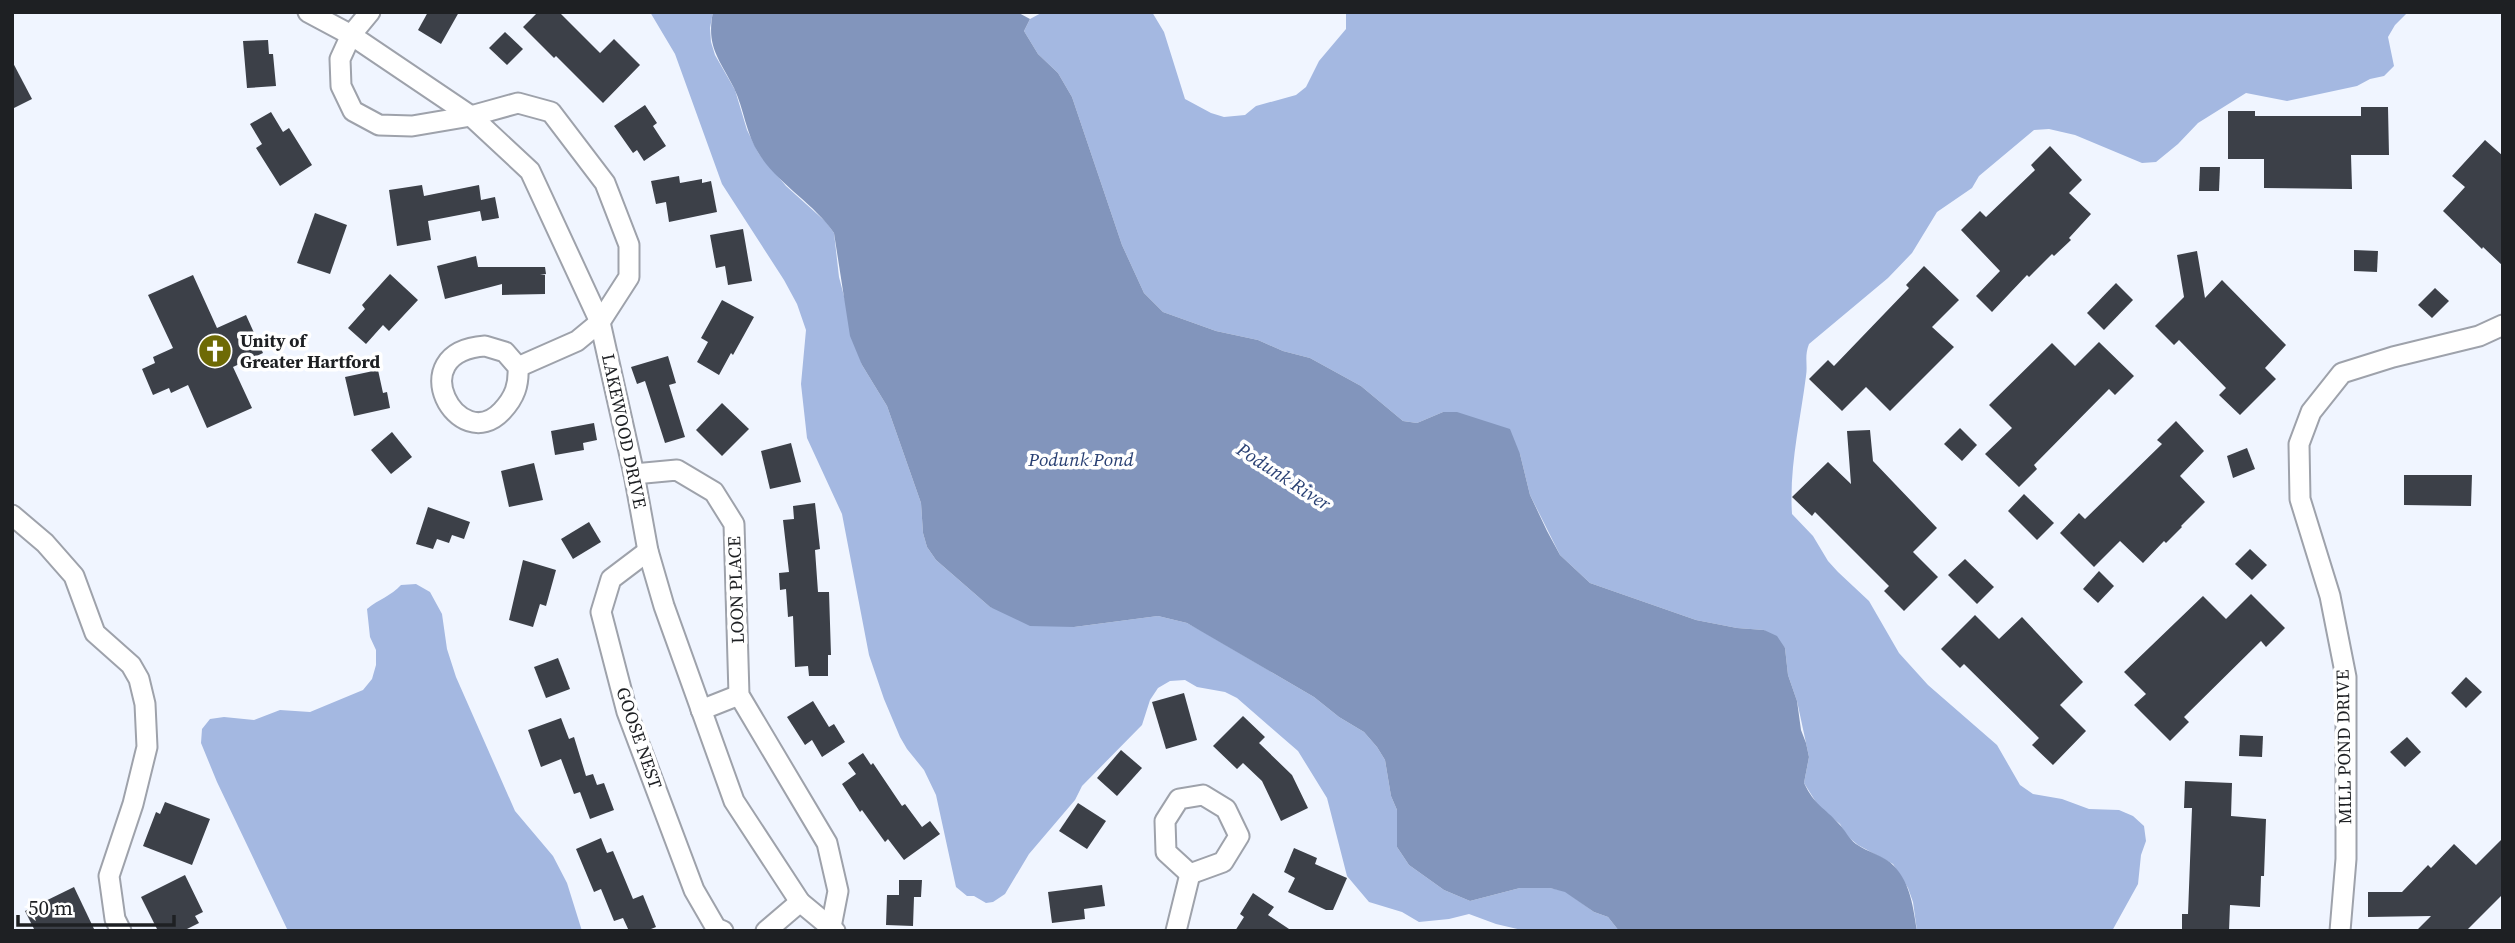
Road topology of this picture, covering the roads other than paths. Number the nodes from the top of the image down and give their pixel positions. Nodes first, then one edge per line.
1 (308, 12) edge
2 (370, 12) edge
3 (351, 35) junction
4 (471, 116) junction
5 (600, 322) junction
6 (2503, 325) edge
7 (518, 367) dead end
8 (634, 474) junction
9 (12, 515) edge
10 (648, 551) junction
11 (739, 695) junction
12 (701, 710) junction
13 (1190, 874) dead end
14 (800, 902) junction
15 (833, 929) edge
16 (121, 931) edge
17 (723, 931) edge
18 (766, 931) edge
19 (1176, 931) edge
20 (2340, 931) edge

1 - 3 street, LAKEWOOD DRIVE
2 - 3 street
3 - 4 street, LAKEWOOD DRIVE
3 - 4 street
4 - 5 street, LAKEWOOD DRIVE
4 - 5 street
5 - 7 street
5 - 8 street, LAKEWOOD DRIVE
6 - 20 street, MILL POND DRIVE
8 - 10 street, LAKEWOOD DRIVE
8 - 11 street, LOON PLACE
9 - 16 street
10 - 12 street, LAKEWOOD DRIVE
10 - 17 street, GOOSE NEST
11 - 12 street
11 - 15 street, LOON PLACE
12 - 14 street, LAKEWOOD DRIVE
13 - 19 street
14 - 15 street, LAKEWOOD DRIVE
14 - 18 street

